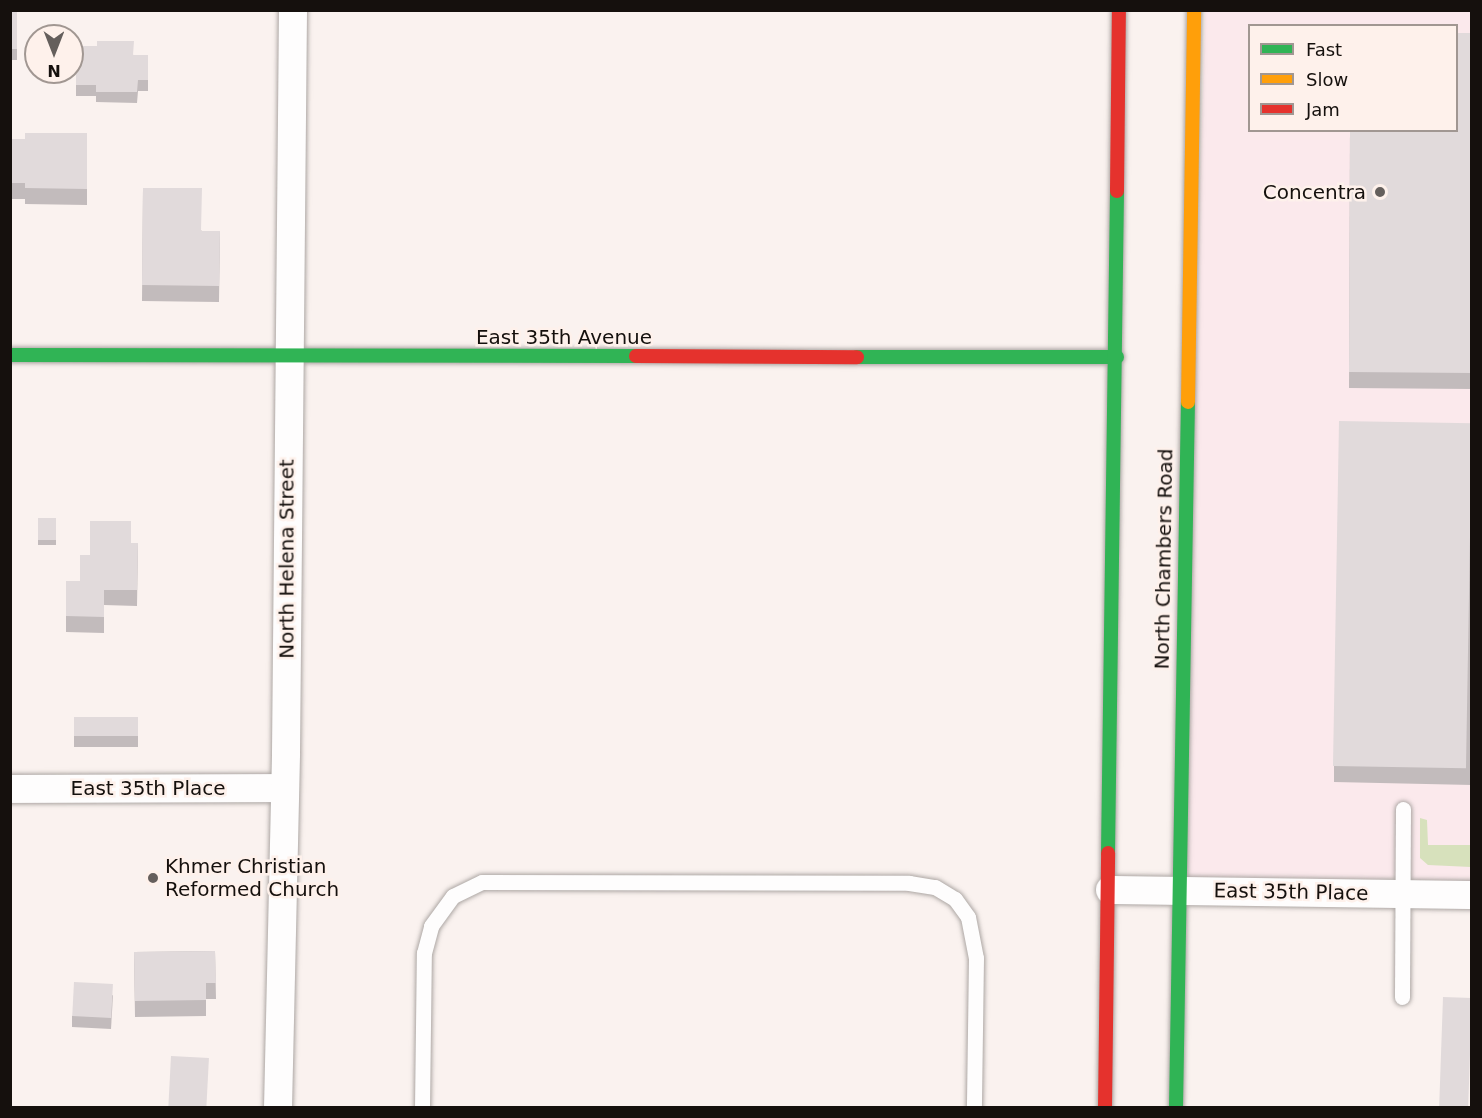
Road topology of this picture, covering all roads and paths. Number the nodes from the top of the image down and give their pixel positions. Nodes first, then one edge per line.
1 (293, 10) edge
2 (1119, 10) edge
3 (1194, 10) edge
4 (10, 355) edge
5 (288, 357) junction
6 (1117, 357) junction
7 (285, 788) junction
8 (10, 789) edge
9 (1403, 809) dead end
10 (1110, 890) junction
11 (1179, 890) junction
12 (1403, 894) junction
13 (1472, 895) edge
14 (1402, 997) dead end
15 (278, 1107) edge
16 (422, 1107) edge
17 (974, 1107) edge
18 (1105, 1107) edge
19 (1176, 1107) edge

1 - 5 street, North Helena Street
2 - 6 main road
3 - 11 main road, North Chambers Road
4 - 5 main road, East 35th Avenue
5 - 6 main road, East 35th Avenue
5 - 7 street, North Helena Street
6 - 10 main road
7 - 8 street, East 35th Place
7 - 15 street, North Helena Street
9 - 12 lane
10 - 11 street, East 35th Place
10 - 18 main road
11 - 12 street, East 35th Place
11 - 19 main road, North Chambers Road
12 - 13 street, East 35th Place
12 - 14 lane
16 - 17 lane

